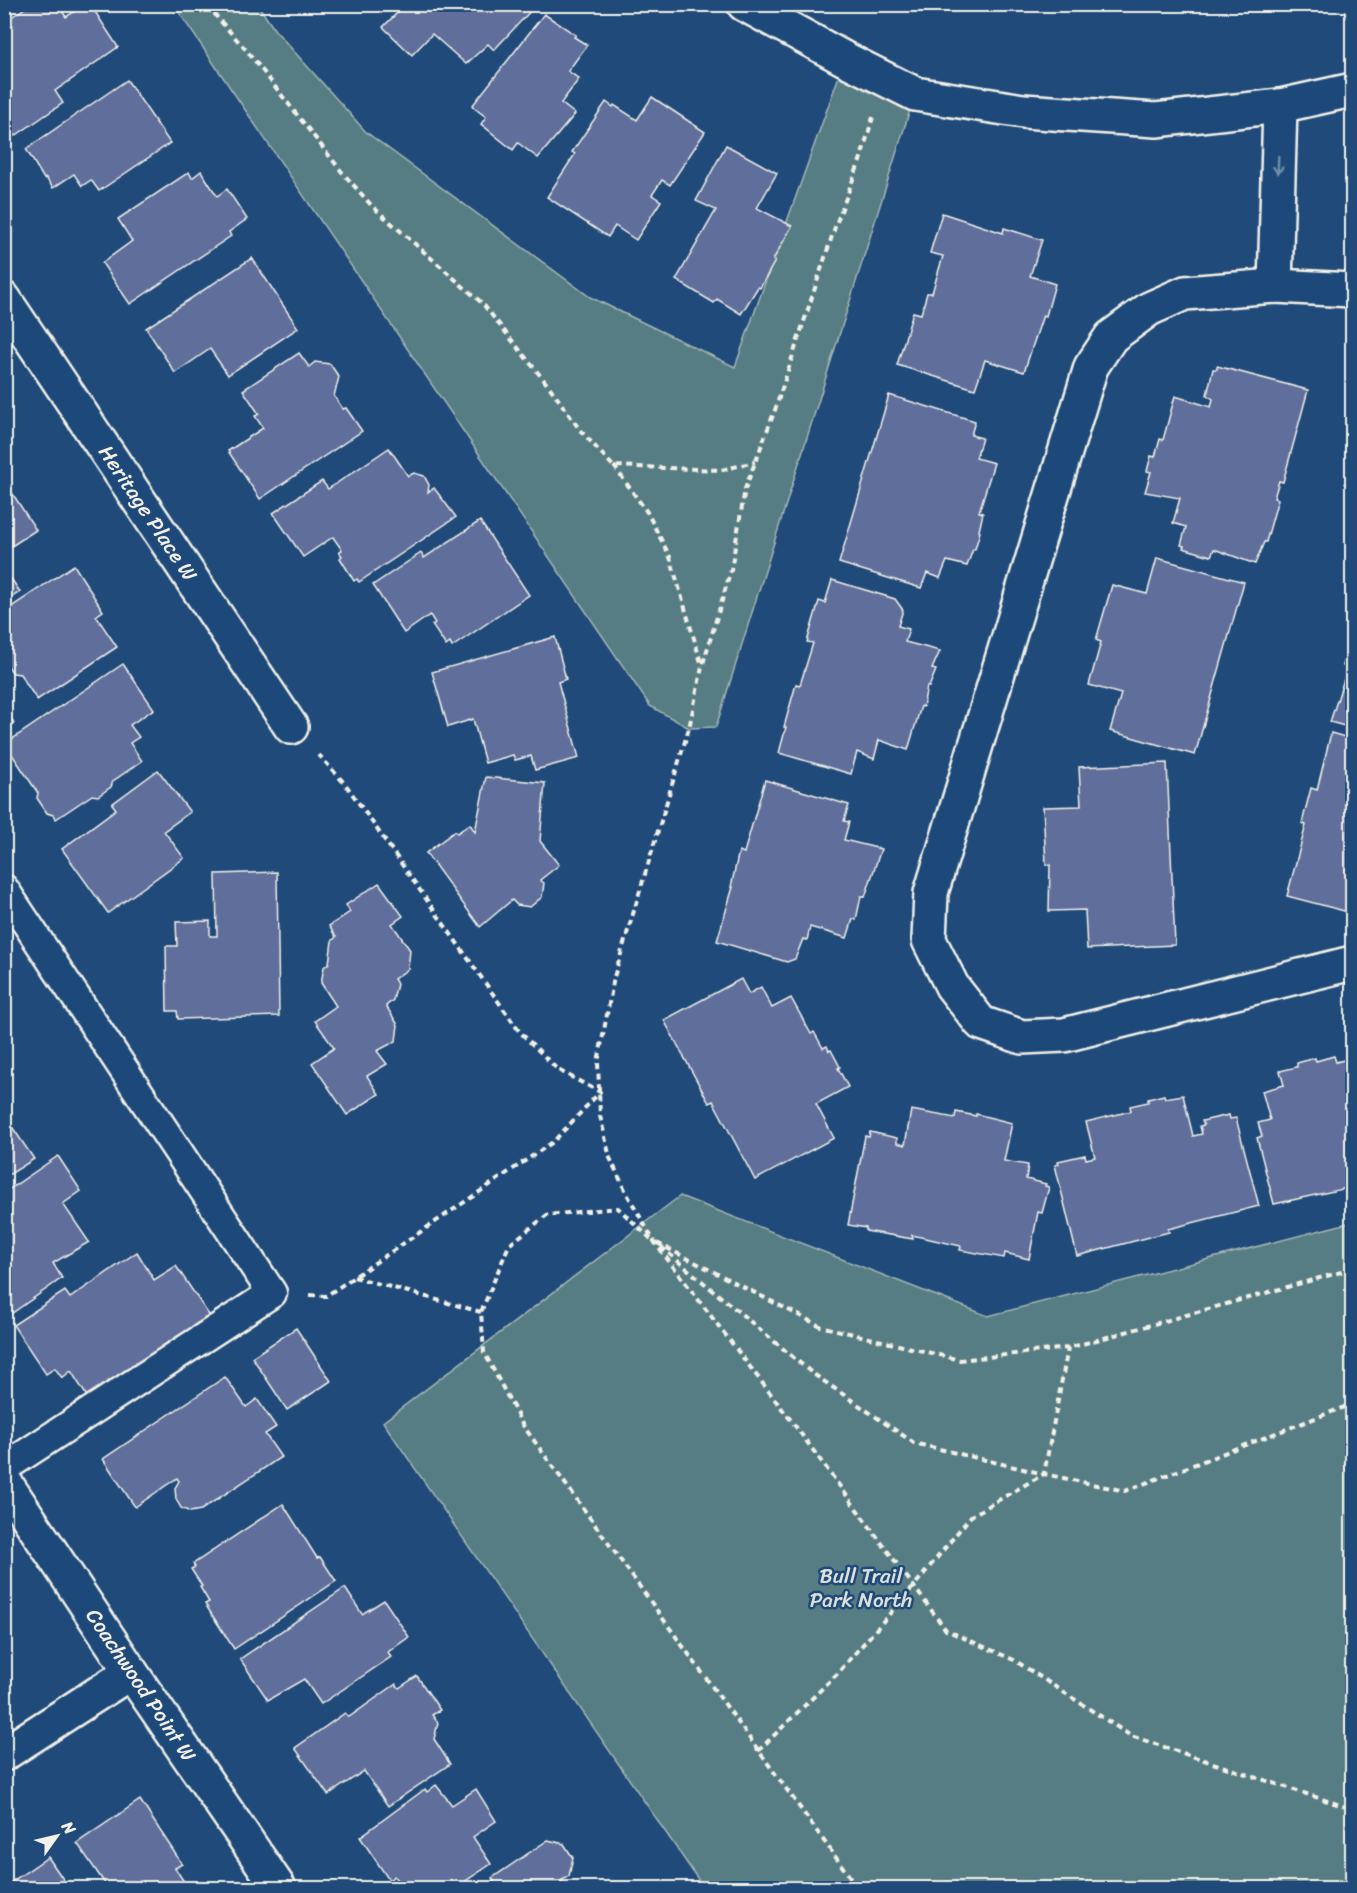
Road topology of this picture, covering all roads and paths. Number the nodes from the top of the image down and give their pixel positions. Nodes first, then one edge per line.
1 (209, 4) edge
2 (744, 4) edge
3 (884, 79) junction
4 (1352, 91) edge
5 (1280, 106) junction
6 (1275, 285) junction
7 (1353, 290) edge
8 (4, 299) edge
9 (755, 462) junction
10 (613, 466) junction
11 (702, 667) junction
12 (291, 727) joint
13 (4, 889) edge
14 (1353, 963) edge
15 (600, 1092) junction
16 (656, 1243) junction
17 (1353, 1269) edge
18 (354, 1277) junction
19 (272, 1293) junction
20 (481, 1312) junction
21 (1068, 1348) junction
22 (1353, 1404) edge
23 (4, 1468) edge
24 (1044, 1474) junction
25 (4, 1481) edge
26 (914, 1586) junction
27 (131, 1672) junction
28 (758, 1751) junction
29 (4, 1754) edge
30 (1353, 1809) edge
31 (279, 1888) edge
32 (858, 1888) edge

1 - 10 path
2 - 3 street
3 - 5 street
3 - 9 path
4 - 5 street
5 -> 6 street
6 - 7 street
6 - 14 street
8 - 12 street, Heritage Place W
9 - 10 path
9 - 11 path
10 - 11 path
11 - 15 path
12 - 15 path
13 - 19 lane
15 - 16 path
15 - 18 path
16 - 20 path
16 - 21 path
16 - 24 path
16 - 26 path
17 - 21 path
18 - 19 path
18 - 20 path
19 - 23 lane
20 - 28 path
21 - 24 path
22 - 24 path
24 - 26 path
25 - 27 street, Coachwood Point W
26 - 28 path
26 - 30 path
27 - 29 street
27 - 31 street, Coachwood Point W
28 - 32 path

